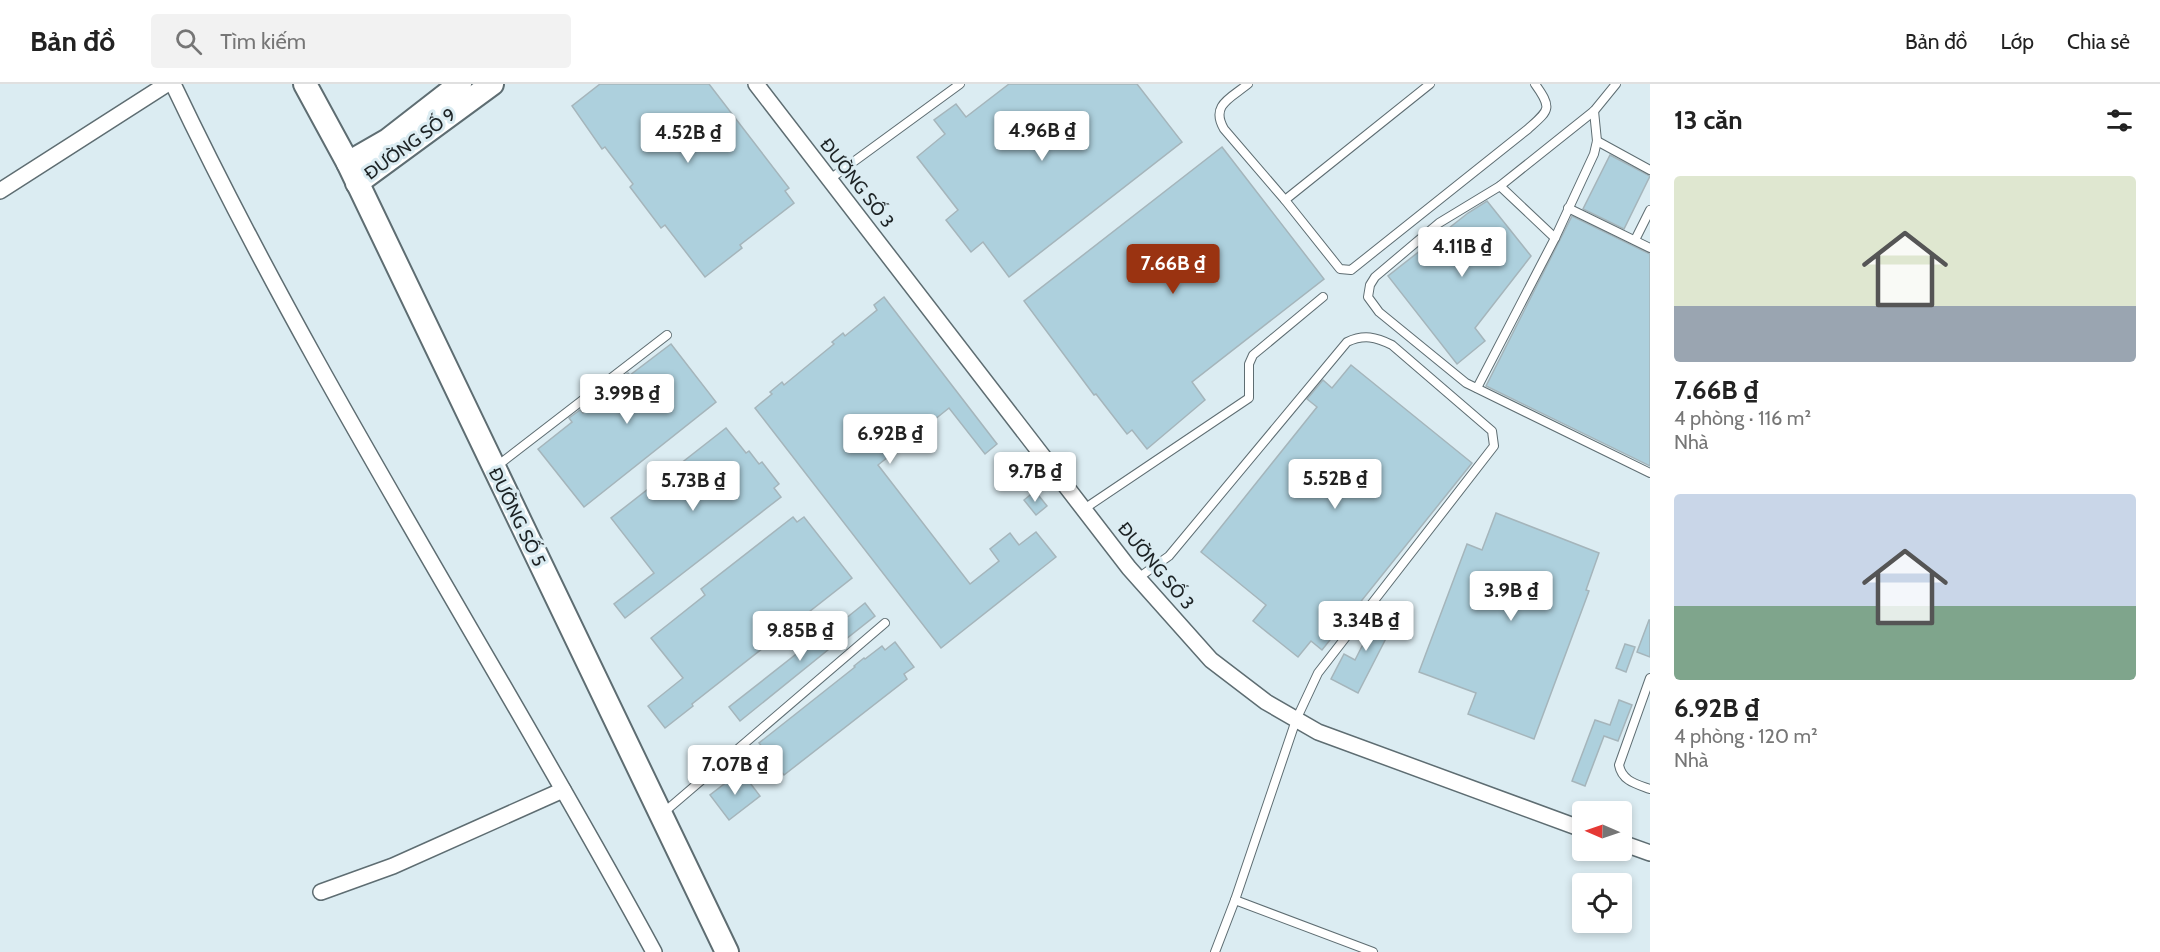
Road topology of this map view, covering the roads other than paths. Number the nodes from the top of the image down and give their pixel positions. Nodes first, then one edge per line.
1 (167, 84) edge
2 (172, 84) edge
3 (305, 84) edge
4 (460, 84) edge
5 (492, 84) edge
6 (756, 84) edge
7 (960, 84) edge
8 (1248, 84) edge
9 (1430, 84) edge
10 (1535, 84) edge
11 (1616, 84) edge
12 (1594, 111) junction
13 (1597, 141) junction
14 (1650, 170) edge
15 (353, 173) junction
16 (830, 179) junction
17 (1500, 186) junction
18 (0, 191) edge
19 (1285, 200) junction
20 (1568, 208) junction
21 (1650, 210) edge
22 (1555, 238) junction
23 (1635, 240) junction
24 (1650, 248) edge
25 (1323, 297) dead end
26 (667, 334) dead end
27 (1477, 388) junction
28 (494, 469) junction
29 (1650, 473) edge
30 (1084, 509) junction
31 (1138, 578) junction
32 (885, 623) dead end
33 (1650, 678) edge
34 (1296, 720) junction
35 (1650, 789) edge
36 (563, 790) junction
37 (661, 815) junction
38 (1572, 825) edge
39 (1632, 847) edge
40 (1650, 853) edge
41 (321, 892) dead end
42 (1235, 900) junction
43 (653, 952) edge
44 (727, 952) edge
45 (1215, 952) edge
46 (1372, 952) edge

1 - 18 street
2 - 36 street
3 - 15 street, ĐƯỜNG SỐ 5
4 - 15 street, ĐƯỜNG SỐ 9
5 - 15 street, ĐƯỜNG SỐ 9
6 - 16 street, ĐƯỜNG SỐ 3
7 - 16 lane
8 - 19 lane
9 - 19 lane
10 - 19 lane
11 - 12 lane
12 - 13 lane
12 - 17 lane
13 - 14 lane
13 - 20 lane
15 - 28 street, ĐƯỜNG SỐ 5
16 - 30 street, ĐƯỜNG SỐ 3
17 - 22 lane
17 - 27 lane
20 - 22 lane
20 - 23 lane
21 - 23 lane
22 - 27 lane
23 - 24 lane
25 - 30 lane
26 - 28 lane
27 - 29 lane
28 - 37 street, ĐƯỜNG SỐ 5
30 - 31 street, ĐƯỜNG SỐ 3
31 - 34 street, ĐƯỜNG SỐ 3
31 - 34 lane
32 - 37 lane
33 - 35 lane
34 - 38 street, ĐƯỜNG SỐ 3
34 - 42 lane
36 - 41 street
36 - 43 street
37 - 44 street, ĐƯỜNG SỐ 5
39 - 40 street
42 - 45 lane
42 - 46 lane

